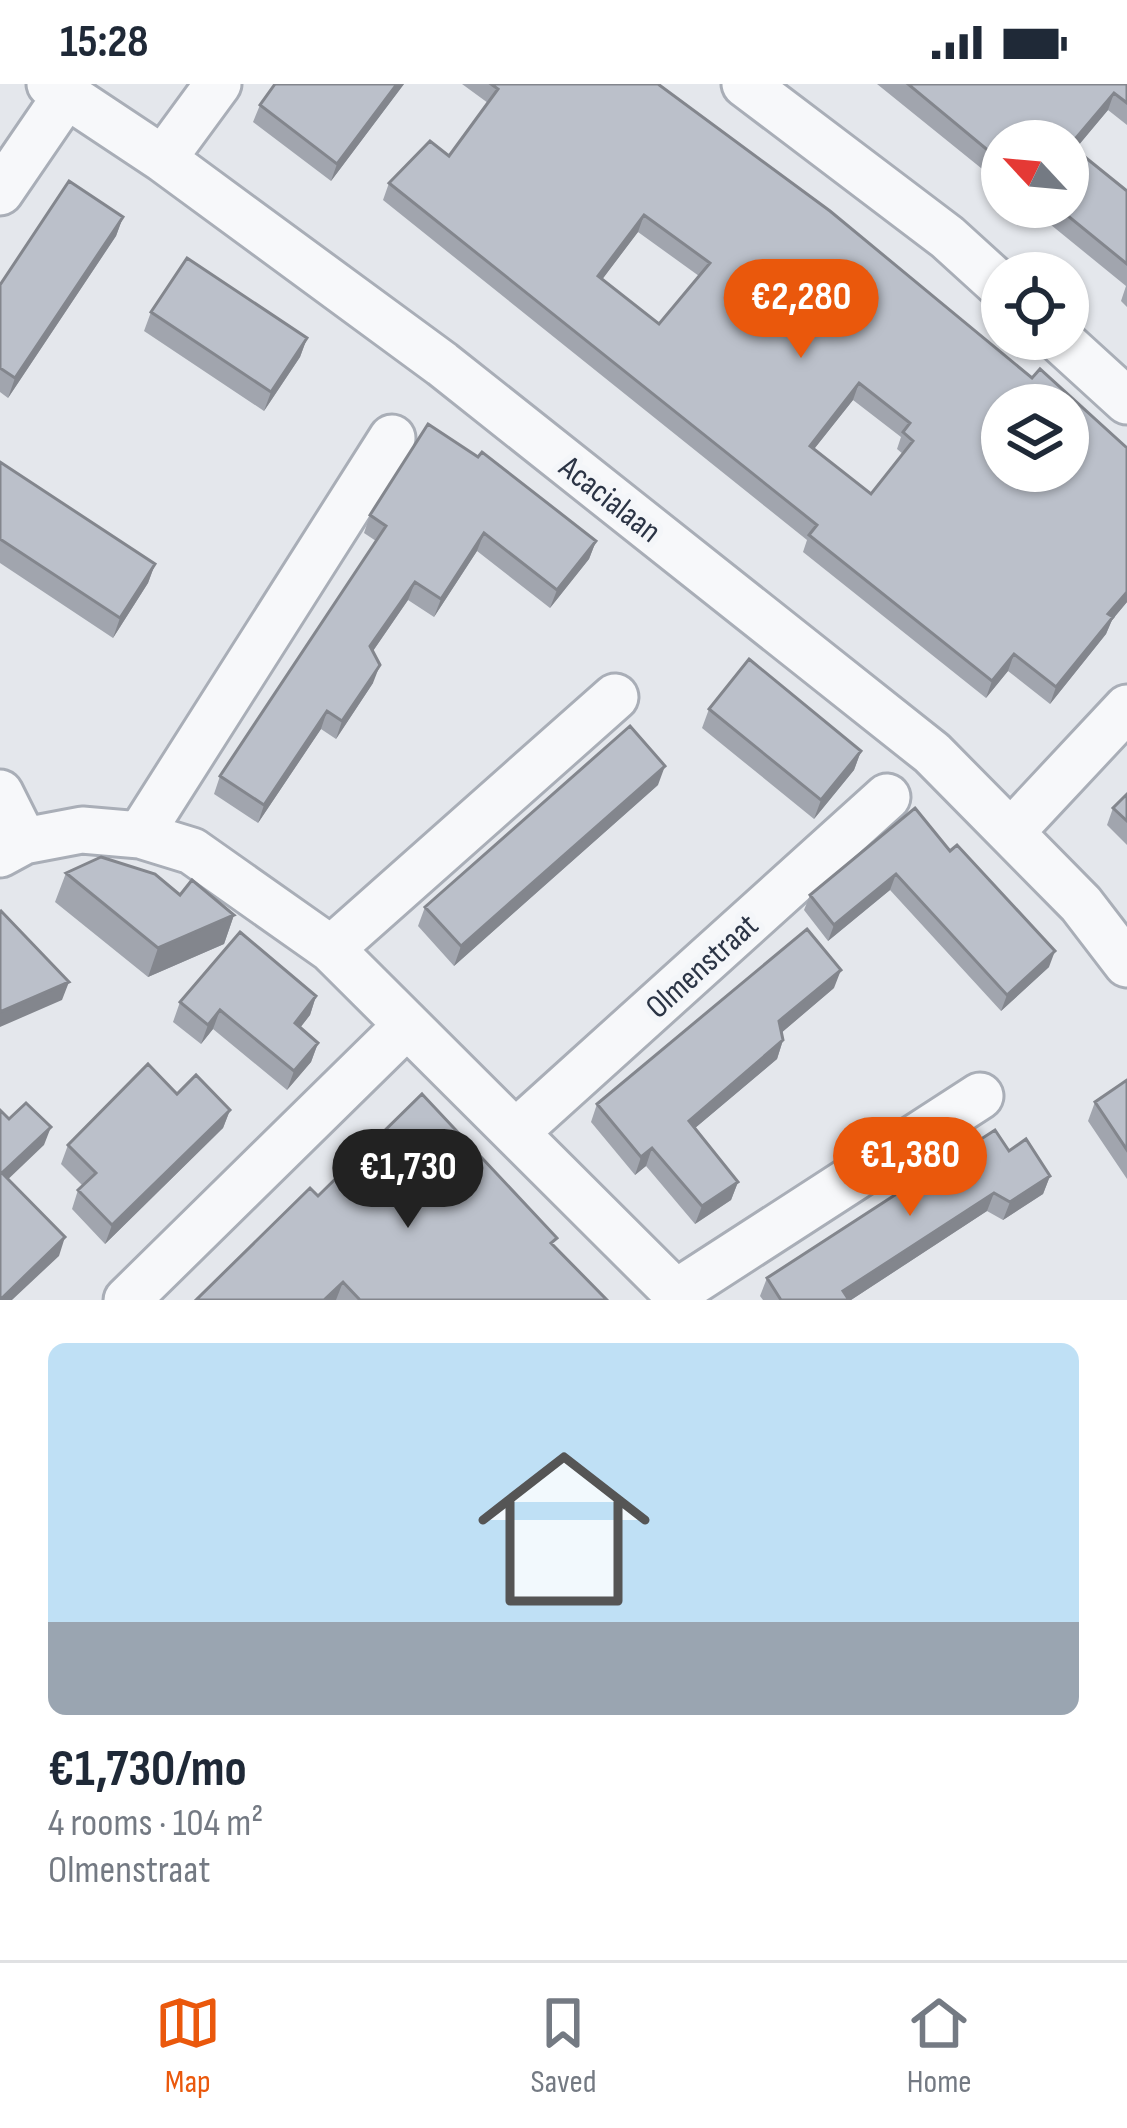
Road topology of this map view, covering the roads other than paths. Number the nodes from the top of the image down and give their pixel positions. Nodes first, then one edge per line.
1 (218, 84) edge
2 (745, 84) edge
3 (58, 89) edge
4 (163, 159) junction
5 (0, 192) edge
6 (981, 268) edge
7 (1082, 360) edge
8 (1127, 401) edge
9 (392, 438) dead end
10 (615, 697) dead end
11 (1127, 708) edge
12 (0, 793) edge
13 (887, 797) dead end
14 (1012, 831) junction
15 (140, 835) junction
16 (12, 848) edge
17 (331, 949) junction
18 (1127, 964) edge
19 (407, 1025) junction
20 (980, 1096) dead end
21 (516, 1132) junction
22 (680, 1296) edge
23 (128, 1300) edge

1 - 4 street
2 - 6 street
3 - 4 street, Acacialaan
3 - 5 street
4 - 14 street, Acacialaan
7 - 8 street
9 - 15 street
10 - 17 street
11 - 14 street
12 - 16 street
13 - 21 street, Olmenstraat
14 - 18 street, Acacialaan
15 - 16 street
15 - 17 street
17 - 19 street
19 - 21 street
19 - 23 street
20 - 22 street
21 - 22 street

